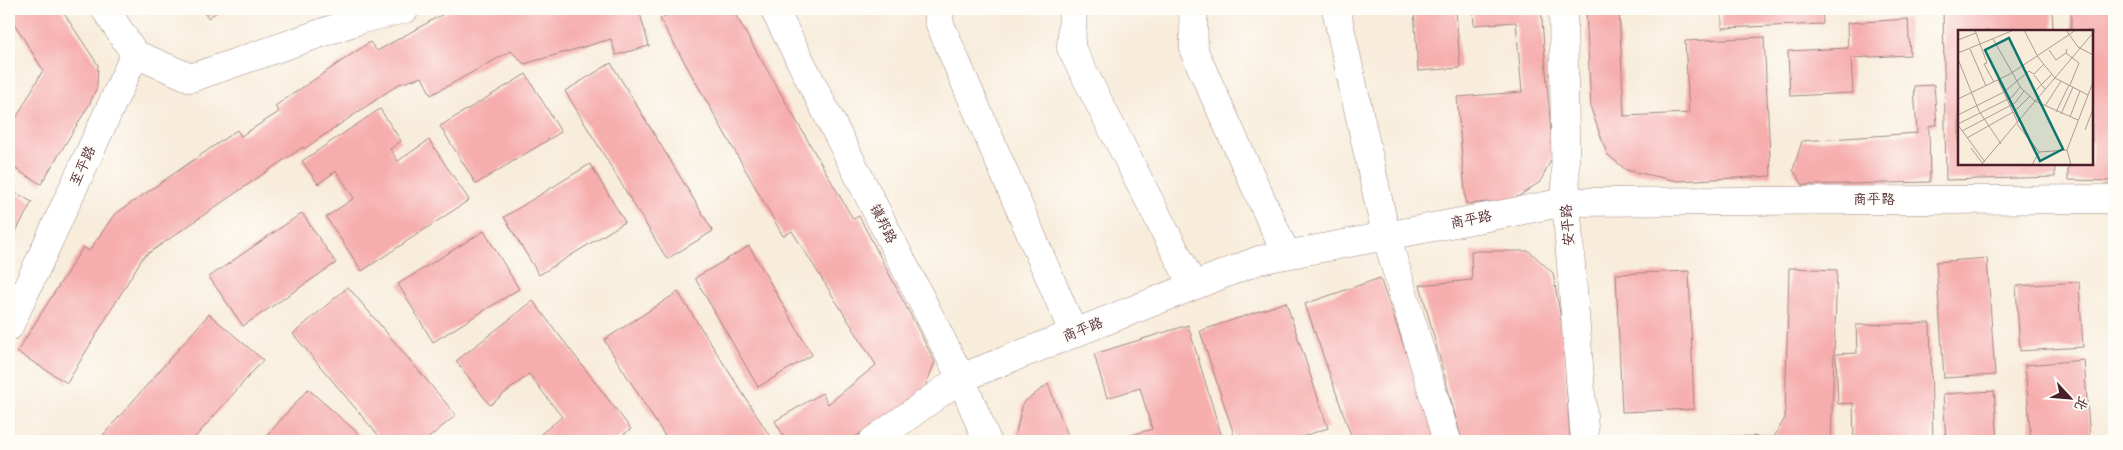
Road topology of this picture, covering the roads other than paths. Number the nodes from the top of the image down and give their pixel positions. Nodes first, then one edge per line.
1 (105, 9) edge
2 (405, 9) edge
3 (774, 9) edge
4 (939, 9) edge
5 (1073, 9) edge
6 (1193, 9) edge
7 (1336, 9) edge
8 (1563, 9) edge
9 (135, 54) junction
10 (2114, 199) edge
11 (1566, 202) junction
12 (1386, 235) junction
13 (1286, 254) junction
14 (1193, 286) junction
15 (9, 327) edge
16 (1074, 334) junction
17 (961, 378) junction
18 (873, 441) edge
19 (987, 441) edge
20 (1447, 441) edge
21 (1585, 441) edge

1 - 9 street
2 - 9 street
3 - 17 street, 镇邦路
4 - 16 street
5 - 14 street
6 - 13 street
7 - 12 street
8 - 11 street, 安平路
9 - 15 street, 至平路
10 - 11 street, 商平路
11 - 12 street, 商平路
11 - 21 street, 安平路
12 - 13 street, 商平路
12 - 20 street
13 - 14 street, 商平路
14 - 16 street, 商平路
16 - 17 street, 商平路
17 - 18 street, 商平路
17 - 19 street, 镇邦路

